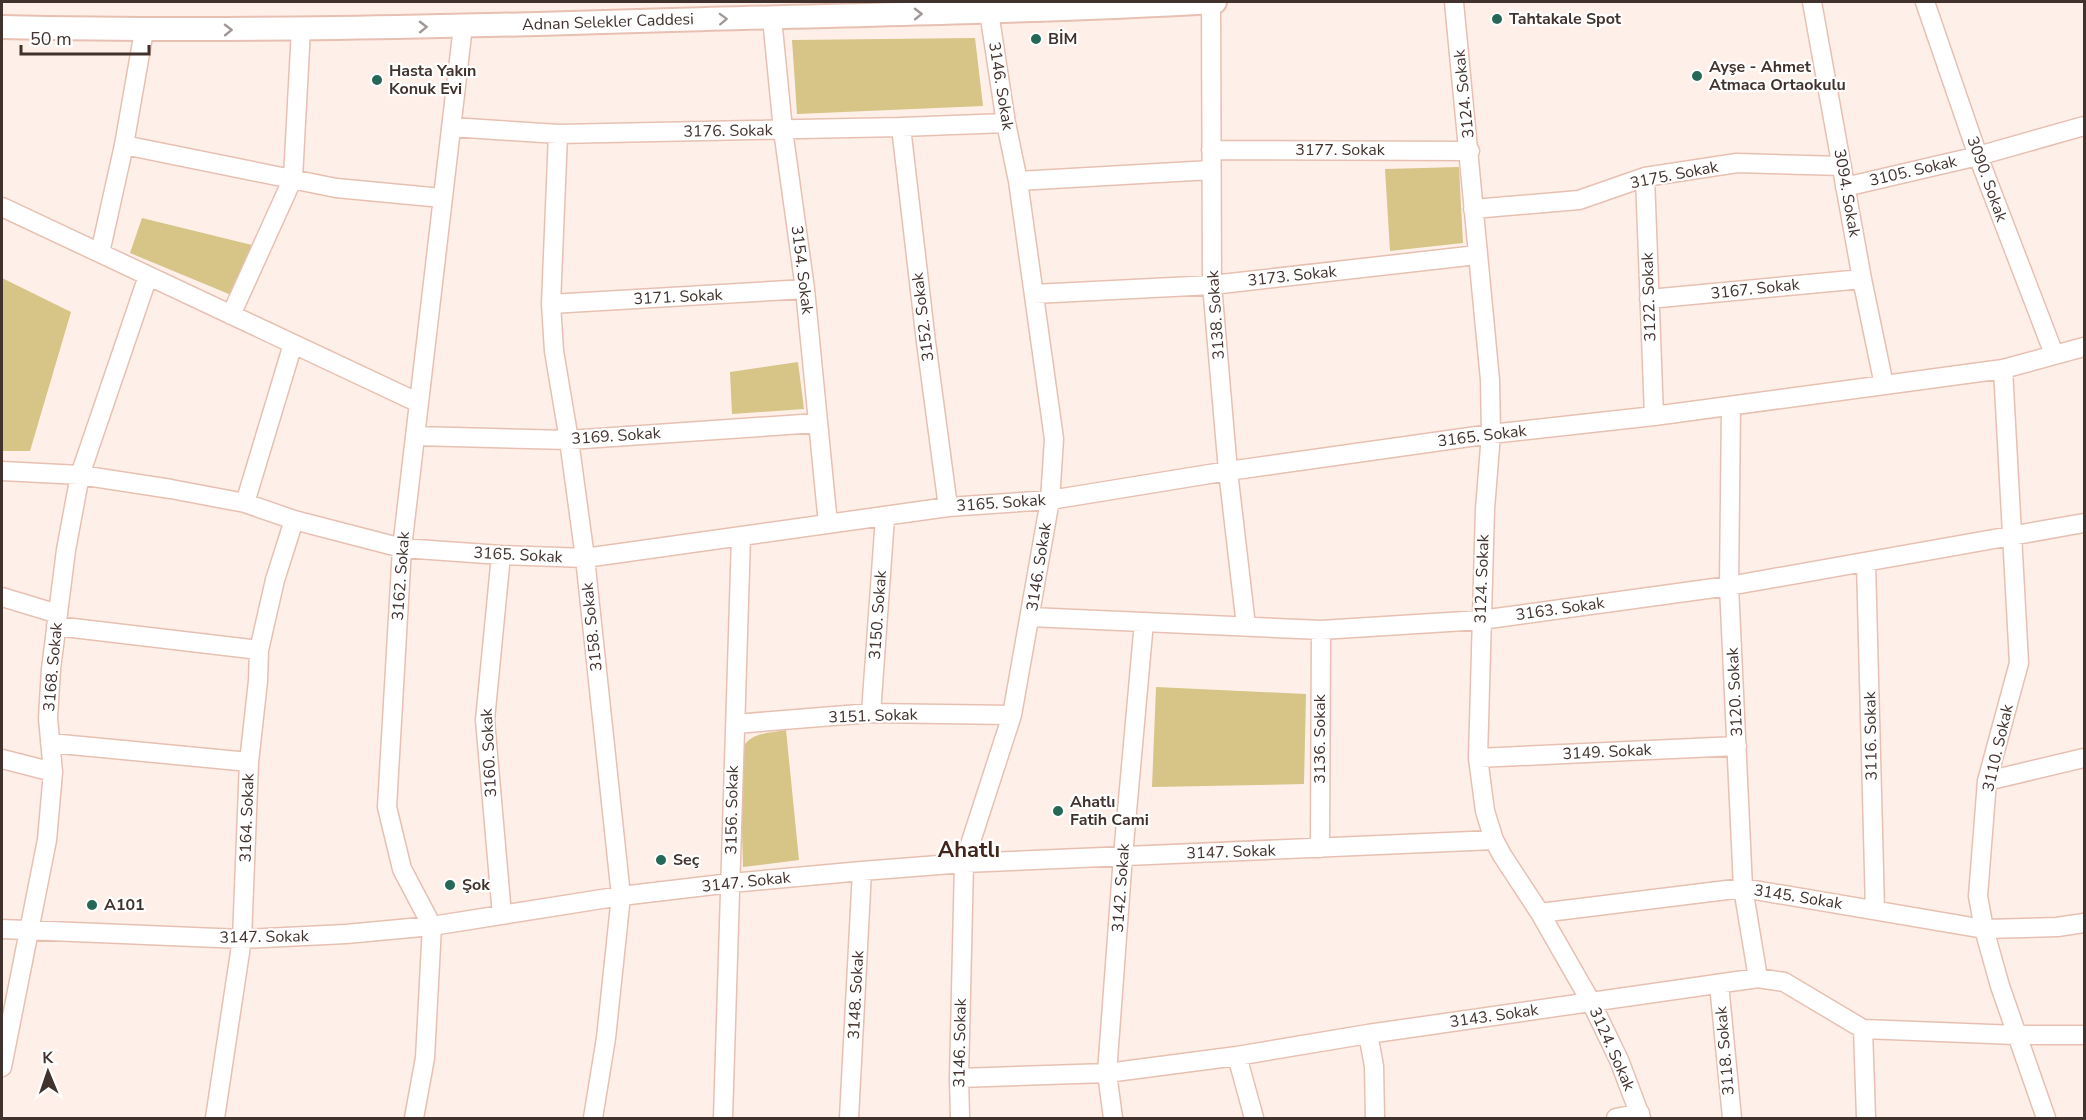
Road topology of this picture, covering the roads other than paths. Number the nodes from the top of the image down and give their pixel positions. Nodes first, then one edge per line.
1 (1211, 2) edge
2 (1215, 2) edge
3 (1454, 2) edge
4 (1812, 2) edge
5 (1925, 2) edge
6 (989, 12) junction
7 (771, 18) junction
8 (463, 26) junction
9 (2, 27) edge
10 (301, 29) junction
11 (144, 31) junction
12 (1006, 123) junction
13 (2085, 126) edge
14 (451, 127) junction
15 (901, 128) junction
16 (783, 130) junction
17 (558, 134) junction
18 (124, 145) junction
19 (1211, 150) junction
20 (1470, 151) junction
21 (1978, 156) junction
22 (1842, 166) junction
23 (1211, 170) junction
24 (1644, 177) junction
25 (292, 178) junction
26 (1018, 181) junction
27 (1845, 187) junction
28 (442, 198) junction
29 (2, 207) edge
30 (1473, 209) junction
31 (100, 253) junction
32 (1477, 255) junction
33 (148, 276) junction
34 (1862, 279) junction
35 (1212, 285) junction
36 (805, 290) junction
37 (1034, 294) junction
38 (1649, 299) junction
39 (551, 304) junction
40 (231, 315) junction
41 (293, 344) junction
42 (2085, 347) edge
43 (2054, 354) junction
44 (2003, 369) junction
45 (1884, 385) junction
46 (419, 403) junction
47 (1731, 406) junction
48 (1654, 416) junction
49 (817, 423) junction
50 (1491, 434) junction
51 (415, 436) junction
52 (569, 440) junction
53 (2, 471) edge
54 (1228, 471) junction
55 (80, 475) junction
56 (1050, 500) junction
57 (245, 503) junction
58 (948, 507) junction
59 (885, 517) junction
60 (294, 520) junction
61 (2085, 523) edge
62 (828, 524) junction
63 (2012, 536) junction
64 (741, 537) junction
65 (402, 548) junction
66 (501, 555) junction
67 (585, 558) junction
68 (1866, 563) junction
69 (1729, 586) junction
70 (2, 597) edge
71 (1030, 617) junction
72 (57, 620) junction
73 (1481, 620) junction
74 (1144, 622) junction
75 (1246, 626) junction
76 (1321, 630) junction
77 (259, 650) junction
78 (871, 713) junction
79 (1012, 715) junction
80 (735, 724) junction
81 (50, 743) junction
82 (1737, 746) junction
83 (1478, 758) junction
84 (2085, 758) edge
85 (2, 759) edge
86 (249, 762) junction
87 (53, 772) junction
88 (1987, 781) junction
89 (1494, 840) junction
90 (1320, 848) junction
91 (1123, 856) junction
92 (964, 863) junction
93 (862, 871) junction
94 (730, 883) junction
95 (1743, 888) junction
96 (621, 896) junction
97 (1875, 910) junction
98 (1540, 913) junction
99 (502, 915) junction
100 (2085, 923) edge
101 (432, 926) junction
102 (1984, 928) junction
103 (2, 929) edge
104 (30, 930) junction
105 (243, 939) junction
106 (1758, 978) junction
107 (1719, 984) junction
108 (1591, 1002) junction
109 (1863, 1029) junction
110 (1368, 1035) junction
111 (2017, 1035) junction
112 (2085, 1035) edge
113 (1237, 1056) junction
114 (2, 1067) edge
115 (1107, 1074) junction
116 (959, 1078) junction
117 (1641, 1116) edge
118 (214, 1119) edge
119 (414, 1119) edge
120 (593, 1119) edge
121 (723, 1119) edge
122 (849, 1119) edge
123 (960, 1119) edge
124 (1113, 1119) edge
125 (1254, 1119) edge
126 (1375, 1119) edge
127 (1616, 1119) edge
128 (1732, 1119) edge
129 (1866, 1119) edge
130 (2046, 1119) edge

1 - 2 main road, Adnan Selekler Caddesi
1 - 6 main road, Adnan Selekler Caddesi
1 - 19 street, 3138. Sokak
3 - 20 street, 3124. Sokak
4 - 22 street, 3094. Sokak
5 - 21 street, 3090. Sokak
7 -> 6 main road, Adnan Selekler Caddesi
6 - 12 street, 3146. Sokak
8 -> 7 main road, Adnan Selekler Caddesi
7 - 16 street, 3154. Sokak
10 -> 8 main road, Adnan Selekler Caddesi
8 - 14 street, 3162. Sokak
9 - 11 main road, Adnan Selekler Caddesi
11 -> 10 main road, Adnan Selekler Caddesi
10 - 25 street
11 - 18 street
12 - 15 street, 3176. Sokak
12 - 26 street, 3146. Sokak
13 - 21 street, 3105. Sokak
14 - 17 street, 3176. Sokak
14 - 28 street, 3162. Sokak
15 - 16 street, 3176. Sokak
15 - 58 street, 3152. Sokak
16 - 17 street, 3176. Sokak
16 - 36 street, 3154. Sokak
17 - 39 street, 3158. Sokak
18 - 25 street
18 - 31 street
19 - 20 street, 3177. Sokak
19 - 23 street, 3138. Sokak
20 - 30 street, 3124. Sokak
21 - 27 street, 3105. Sokak
21 - 43 street, 3090. Sokak
22 - 24 street, 3175. Sokak
22 - 27 street, 3094. Sokak
23 - 26 street
23 - 35 street, 3138. Sokak
24 - 30 street, 3175. Sokak
24 - 38 street, 3122. Sokak
25 - 28 street
25 - 40 street
26 - 37 street, 3146. Sokak
27 - 34 street, 3094. Sokak
28 - 46 street, 3162. Sokak
29 - 31 street
30 - 32 street, 3124. Sokak
31 - 33 street
32 - 35 street, 3173. Sokak
32 - 50 street, 3124. Sokak
33 - 40 street
33 - 55 street, 3168. Sokak
34 - 38 street, 3167. Sokak
34 - 45 street, 3094. Sokak
35 - 37 street, 3173. Sokak
35 - 54 street, 3138. Sokak
36 - 39 street, 3171. Sokak
36 - 49 street, 3154. Sokak
37 - 56 street, 3146. Sokak
38 - 48 street, 3122. Sokak
39 - 52 street, 3158. Sokak
40 - 41 street
41 - 46 street
41 - 57 street
42 - 43 street, 3165. Sokak
43 - 44 street, 3165. Sokak
44 - 45 street, 3165. Sokak
44 - 63 street, 3110. Sokak
45 - 47 street, 3165. Sokak
46 - 51 street, 3162. Sokak
47 - 48 street, 3165. Sokak
47 - 69 street, 3120. Sokak
48 - 50 street, 3165. Sokak
49 - 52 street, 3169. Sokak
49 - 62 street, 3154. Sokak
50 - 54 street, 3165. Sokak
50 - 73 street, 3124. Sokak
51 - 52 street, 3169. Sokak
51 - 65 street, 3162. Sokak
52 - 67 street, 3158. Sokak
53 - 55 street, 3165. Sokak
54 - 56 street, 3165. Sokak
54 - 75 street, 3138. Sokak
55 - 57 street, 3165. Sokak
55 - 72 street, 3168. Sokak
56 - 58 street, 3165. Sokak
56 - 71 street, 3146. Sokak
57 - 60 street, 3165. Sokak
58 - 59 street, 3165. Sokak
59 - 62 street, 3165. Sokak
59 - 78 street, 3150. Sokak
60 - 65 street, 3165. Sokak
60 - 77 street, 3164. Sokak
61 - 63 street, 3163. Sokak
62 - 64 street, 3165. Sokak
63 - 68 street, 3163. Sokak
63 - 88 street, 3110. Sokak
64 - 67 street, 3165. Sokak
64 - 80 street, 3156. Sokak
65 - 66 street, 3165. Sokak
65 - 101 street, 3162. Sokak
66 - 67 street, 3165. Sokak
66 - 99 street, 3160. Sokak
67 - 96 street, 3158. Sokak
68 - 69 street, 3163. Sokak
68 - 97 street, 3116. Sokak
69 - 73 street, 3163. Sokak
69 - 82 street, 3120. Sokak
70 - 72 street
71 - 74 street, 3163. Sokak
71 - 79 street, 3146. Sokak
72 - 77 street
72 - 81 street, 3168. Sokak
73 - 76 street, 3163. Sokak
73 - 83 street, 3124. Sokak
74 - 75 street, 3163. Sokak
74 - 91 street, 3142. Sokak
75 - 76 street, 3163. Sokak
76 - 90 street, 3136. Sokak
77 - 86 street, 3164. Sokak
78 - 79 street, 3151. Sokak
78 - 80 street, 3151. Sokak
79 - 92 street, 3146. Sokak
80 - 94 street, 3156. Sokak
81 - 86 street
81 - 87 street, 3168. Sokak
82 - 83 street, 3149. Sokak
82 - 95 street, 3120. Sokak
83 - 89 street, 3124. Sokak
84 - 88 street
85 - 87 street
86 - 105 street, 3164. Sokak
87 - 104 street, 3168. Sokak
88 - 102 street, 3110. Sokak
89 - 90 street, 3147. Sokak
89 - 98 street, 3124. Sokak
90 - 91 street, 3147. Sokak
91 - 92 street, 3147. Sokak
91 - 115 street, 3142. Sokak
92 - 93 street, 3147. Sokak
92 - 116 street, 3146. Sokak
93 - 94 street, 3147. Sokak
93 - 122 street, 3148. Sokak
94 - 96 street, 3147. Sokak
94 - 121 street, 3156. Sokak
95 - 97 street, 3145. Sokak
95 - 98 street, 3145. Sokak
95 - 106 street, 3120. Sokak
96 - 99 street, 3147. Sokak
96 - 120 street, 3158. Sokak
97 - 102 street, 3145. Sokak
98 - 108 street, 3124. Sokak
99 - 101 street, 3147. Sokak
100 - 102 street, 3145. Sokak
101 - 105 street, 3147. Sokak
101 - 119 street
102 - 111 street, 3110. Sokak
103 - 104 street, 3147. Sokak
104 - 105 street, 3147. Sokak
104 - 114 street, 3168. Sokak
105 - 118 street, 3164. Sokak
106 - 107 street, 3143. Sokak
106 - 109 street, 3143. Sokak
107 - 108 street, 3143. Sokak
107 - 128 street, 3118. Sokak
108 - 110 street, 3143. Sokak
108 - 117 street, 3124. Sokak
109 - 111 street, 3143. Sokak
109 - 129 street
110 - 113 street, 3143. Sokak
110 - 126 street
111 - 112 street, 3143. Sokak
111 - 130 street, 3110. Sokak
113 - 115 street, 3143. Sokak
113 - 125 street
115 - 116 street, 3143. Sokak
115 - 124 street, 3142. Sokak
116 - 123 street, 3146. Sokak
117 - 127 street

